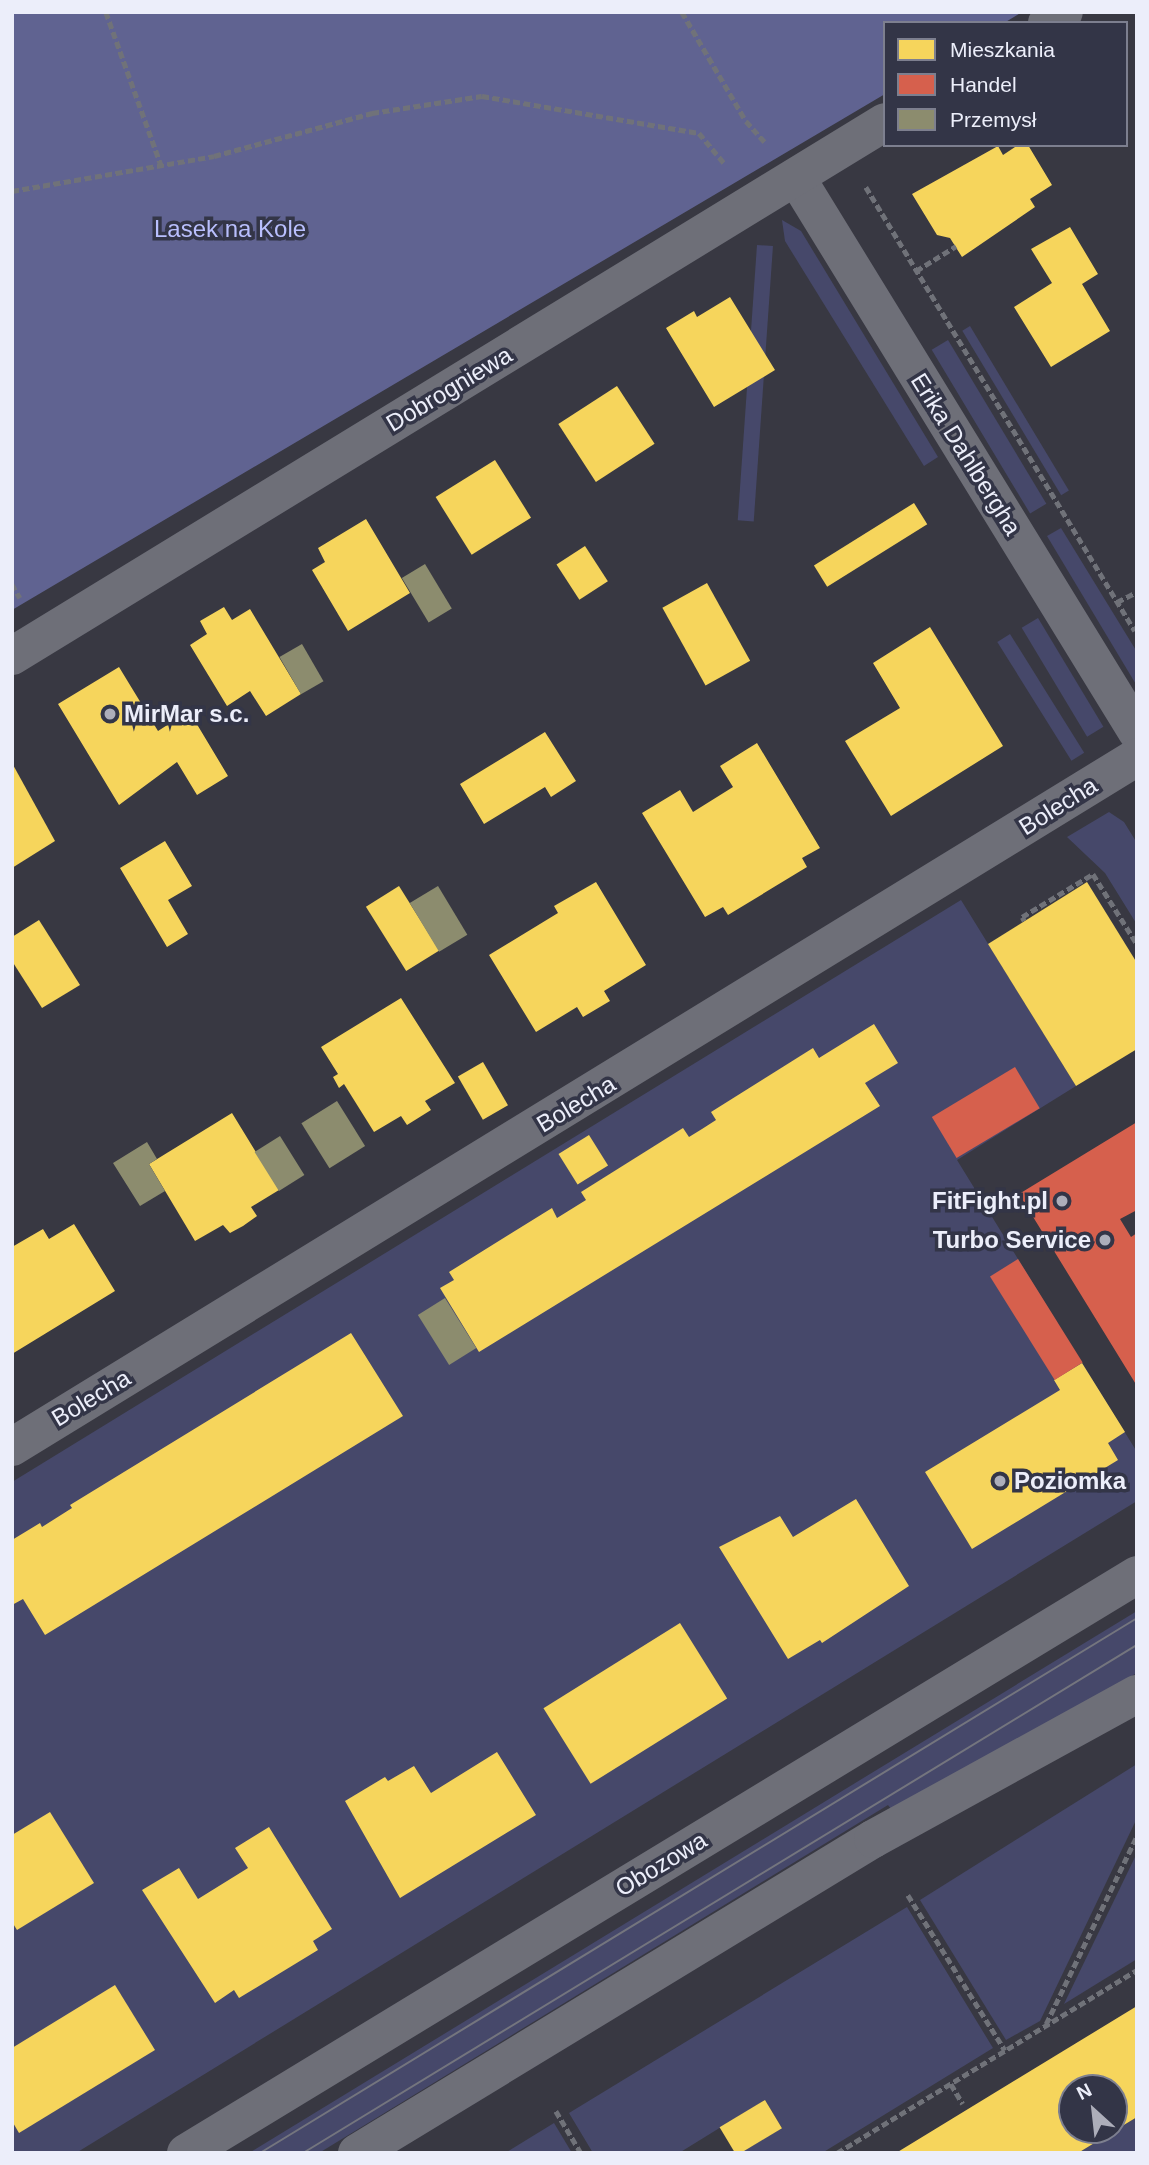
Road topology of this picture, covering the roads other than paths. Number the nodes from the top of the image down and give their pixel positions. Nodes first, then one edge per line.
1 (883, 123) edge
2 (796, 177) junction
3 (12, 656) edge
4 (1137, 732) edge
5 (1137, 757) edge
6 (12, 1447) edge
7 (1137, 1576) edge
8 (1137, 1694) edge
9 (186, 2153) edge
10 (357, 2153) edge

1 - 2 street, Dobrogniewa
2 - 3 street, Dobrogniewa
2 - 4 street, Erika Dahlbergha
5 - 6 street, Bolecha
7 - 9 street, Obozowa
8 - 10 street

